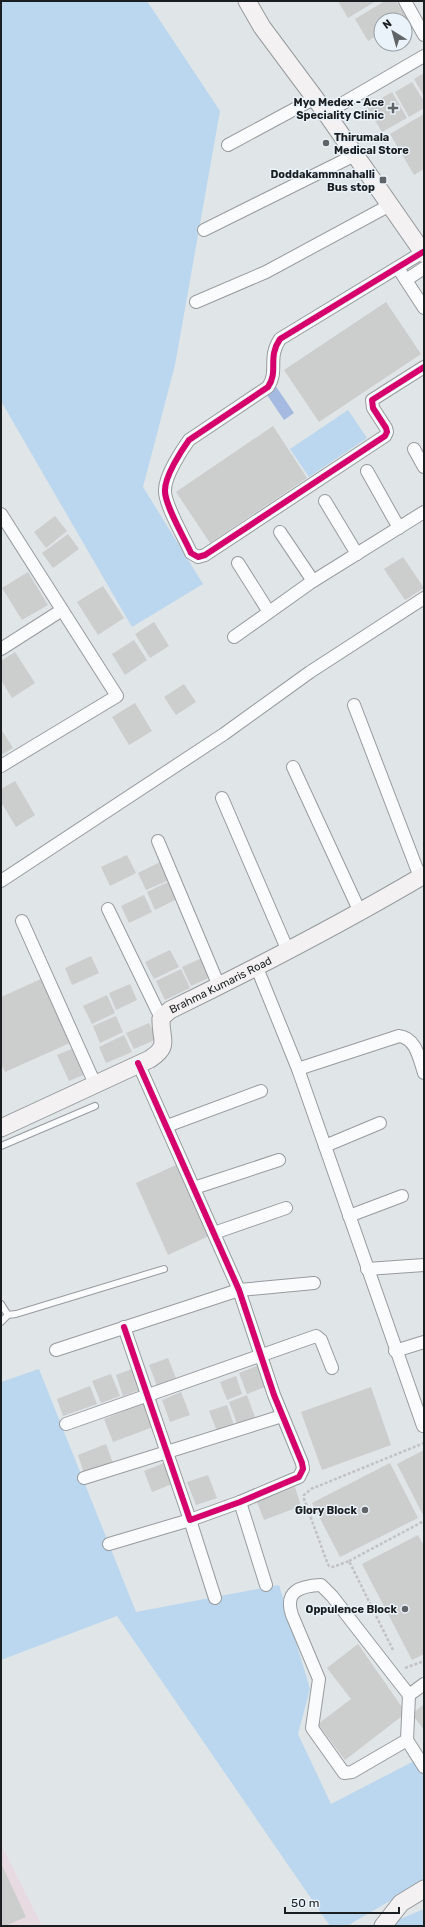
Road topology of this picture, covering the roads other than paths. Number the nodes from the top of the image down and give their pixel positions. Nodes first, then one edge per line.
1 (247, 1) edge
2 (405, 1) edge
3 (424, 35) edge
4 (424, 56) edge
5 (315, 98) junction
6 (326, 113) junction
7 (228, 145) dead end
8 (355, 154) junction
9 (390, 205) junction
10 (204, 230) dead end
11 (424, 258) edge
12 (398, 268) junction
13 (406, 280) junction
14 (196, 302) dead end
15 (424, 308) edge
16 (424, 367) edge
17 (414, 449) dead end
18 (424, 467) edge
19 (367, 471) dead end
20 (325, 501) dead end
21 (424, 512) edge
22 (1, 514) edge
23 (399, 528) junction
24 (280, 532) dead end
25 (357, 554) junction
26 (238, 564) dead end
27 (313, 581) junction
28 (424, 598) edge
29 (62, 610) junction
30 (269, 612) junction
31 (234, 637) dead end
32 (1, 649) edge
33 (354, 705) dead end
34 (1, 766) edge
35 (293, 767) dead end
36 (222, 798) dead end
37 (158, 841) dead end
38 (422, 876) edge
39 (1, 881) edge
40 (108, 909) dead end
41 (360, 912) junction
42 (22, 921) dead end
43 (288, 951) junction
44 (257, 968) junction
45 (219, 986) junction
46 (161, 1018) junction
47 (138, 1063) junction
48 (298, 1069) junction
49 (424, 1073) edge
50 (95, 1084) junction
51 (261, 1091) dead end
52 (95, 1106) dead end
53 (380, 1123) dead end
54 (167, 1126) junction
55 (1, 1128) edge
56 (1, 1146) edge
57 (325, 1146) junction
58 (279, 1160) dead end
59 (194, 1188) junction
60 (402, 1196) dead end
61 (286, 1208) dead end
62 (349, 1216) junction
63 (214, 1233) junction
64 (424, 1265) edge
65 (164, 1269) dead end
66 (367, 1269) junction
67 (314, 1283) dead end
68 (239, 1290) junction
69 (1, 1304) edge
70 (8, 1315) junction
71 (1, 1322) edge
72 (124, 1327) junction
73 (424, 1342) edge
74 (56, 1350) dead end
75 (395, 1351) junction
76 (260, 1357) junction
77 (332, 1368) dead end
78 (147, 1396) junction
79 (282, 1416) junction
80 (66, 1424) dead end
81 (422, 1426) dead end
82 (167, 1452) junction
83 (84, 1478) dead end
84 (240, 1502) junction
85 (190, 1520) junction
86 (109, 1544) dead end
87 (266, 1585) dead end
88 (215, 1598) dead end
89 (424, 1684) edge
90 (409, 1695) junction
91 (408, 1740) junction
92 (424, 1767) edge
93 (424, 1889) edge
94 (383, 1926) edge

1 - 5 street
2 - 3 street
4 - 6 street
5 - 6 street
5 - 7 street
6 - 8 street
8 - 9 street
8 - 10 street
9 - 11 street
9 - 14 street
11 - 12 street
11 - 13 street
12 - 13 street
12 - 16 street
13 - 15 street
17 - 18 street
19 - 23 street
20 - 25 street
21 - 23 street
22 - 29 street
23 - 25 street
24 - 27 street
25 - 27 street
26 - 30 street
27 - 30 street
28 - 39 street
29 - 32 street
29 - 34 street
30 - 31 street
33 - 38 street
35 - 41 street
36 - 43 street
37 - 45 street
38 - 41 street, Brahma Kumaris Road
40 - 46 street
41 - 43 street, Brahma Kumaris Road
42 - 50 street
43 - 44 street, Brahma Kumaris Road
44 - 45 street, Brahma Kumaris Road
44 - 48 street
45 - 46 street, Brahma Kumaris Road
46 - 47 street, Brahma Kumaris Road
47 - 50 street, Brahma Kumaris Road
47 - 54 street
48 - 49 street
48 - 57 street
50 - 55 street, Brahma Kumaris Road
51 - 54 street
52 - 56 lane
53 - 57 street
54 - 59 street
57 - 62 street
58 - 59 street
59 - 63 street
60 - 62 street
61 - 63 street
62 - 66 street
63 - 68 street
64 - 66 street
65 - 70 lane
66 - 75 street
67 - 68 street
68 - 72 street
68 - 76 street
69 - 70 lane
70 - 71 lane
72 - 74 street
72 - 78 street
73 - 75 street
75 - 81 street
76 - 77 street
76 - 78 street
76 - 79 street
78 - 80 street
78 - 82 street
79 - 82 street
79 - 84 street
82 - 83 street
82 - 85 street
84 - 85 street
84 - 87 street
85 - 86 street
85 - 88 street
89 - 90 street
90 - 91 street
90 - 91 street
91 - 92 street
93 - 94 street

